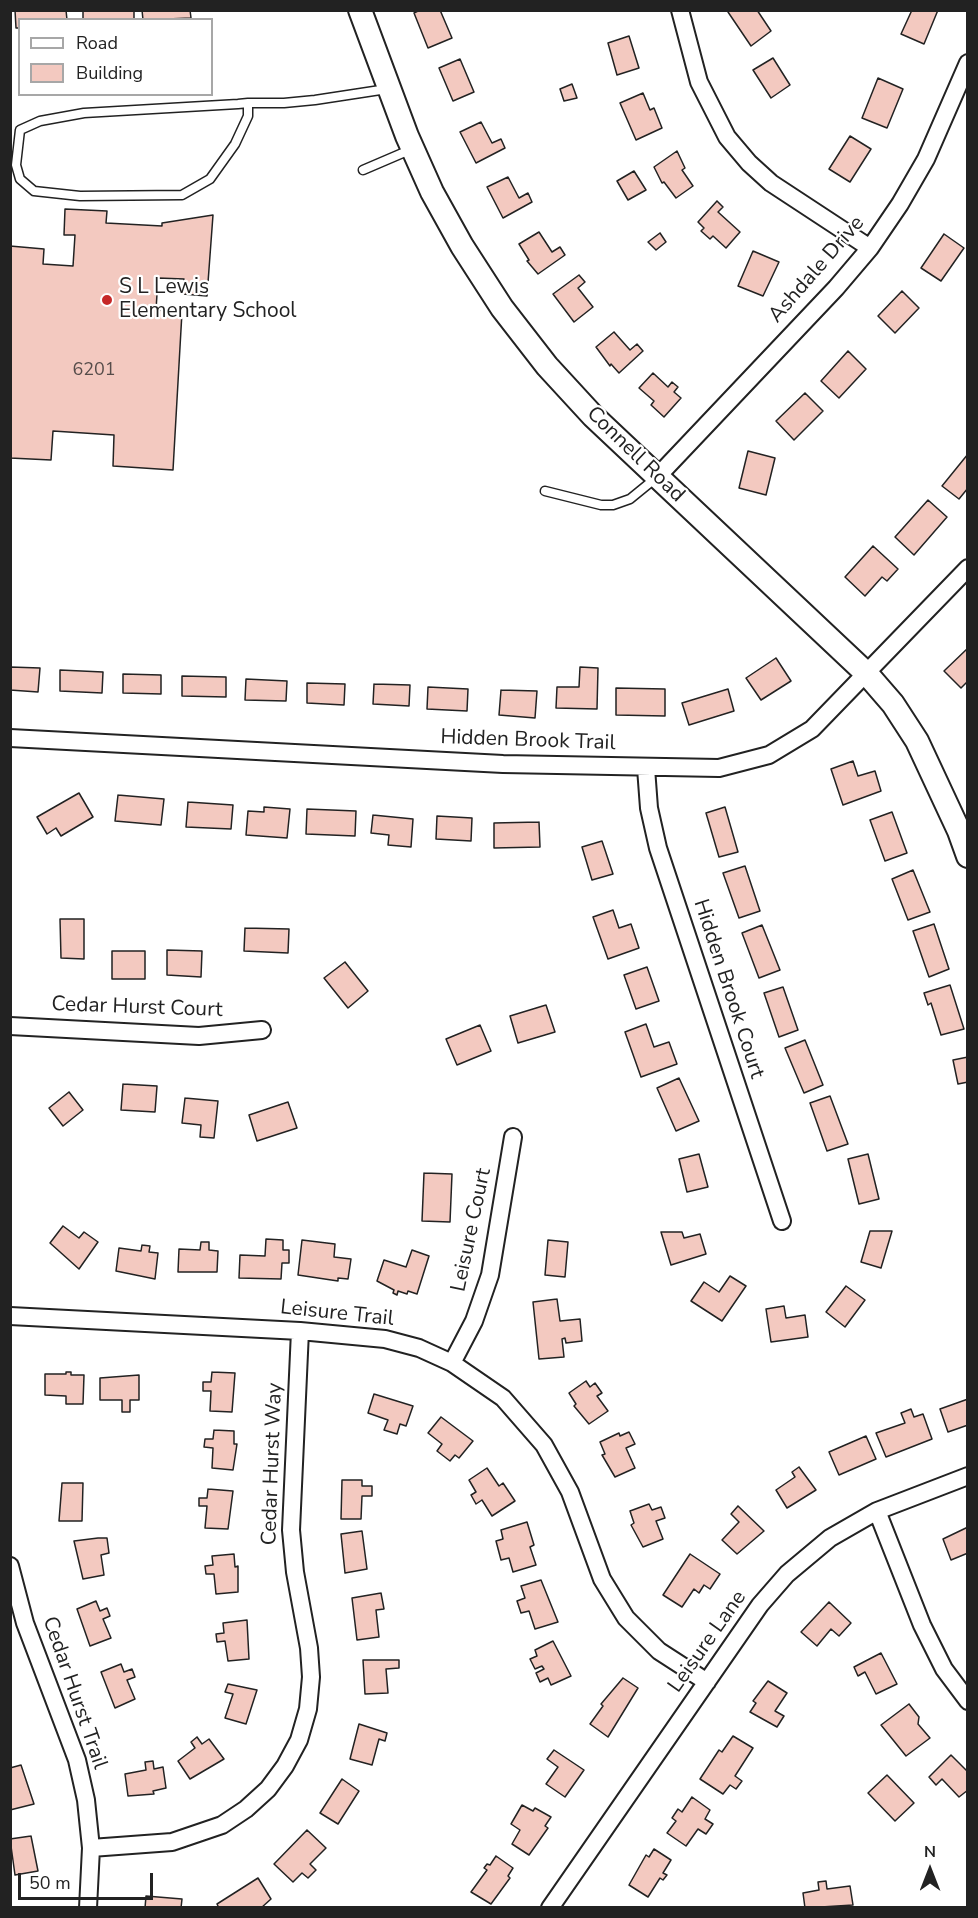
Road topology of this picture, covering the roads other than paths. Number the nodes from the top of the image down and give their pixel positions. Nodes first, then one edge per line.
1 (360, 10) edge
2 (680, 10) edge
3 (968, 63) edge
4 (389, 88) junction
5 (248, 103) junction
6 (413, 149) junction
7 (363, 170) dead end
8 (870, 248) junction
9 (657, 477) junction
10 (545, 491) dead end
11 (968, 568) edge
12 (867, 674) junction
13 (10, 738) edge
14 (646, 768) junction
15 (968, 856) edge
16 (10, 1026) edge
17 (262, 1030) dead end
18 (513, 1137) dead end
19 (782, 1221) dead end
20 (10, 1316) edge
21 (300, 1331) junction
22 (452, 1363) junction
23 (968, 1476) edge
24 (877, 1511) junction
25 (10, 1566) edge
26 (707, 1682) junction
27 (968, 1701) edge
28 (91, 1848) junction
29 (88, 1908) edge
30 (550, 1908) edge

1 - 4 street, Connell Road
2 - 8 street
3 - 8 street, Ashdale Drive
4 - 5 lane
4 - 6 street, Connell Road
5 - 5 lane
6 - 7 lane
6 - 9 street, Connell Road
8 - 9 street, Ashdale Drive
9 - 10 lane
9 - 12 street, Connell Road
11 - 12 street, Hidden Brook Trail
12 - 14 street, Hidden Brook Trail
12 - 15 street, Connell Road
13 - 14 street, Hidden Brook Trail
14 - 19 street, Hidden Brook Court
16 - 17 street, Cedar Hurst Court
18 - 22 street, Leisure Court
20 - 21 street, Leisure Trail
21 - 22 street, Leisure Trail
21 - 28 street, Cedar Hurst Way
22 - 26 street, Leisure Trail
23 - 24 street, Leisure Lane
24 - 26 street, Leisure Lane
24 - 27 street
25 - 28 street, Cedar Hurst Trail
26 - 30 street, Leisure Lane
28 - 29 street, Cedar Hurst Trail

